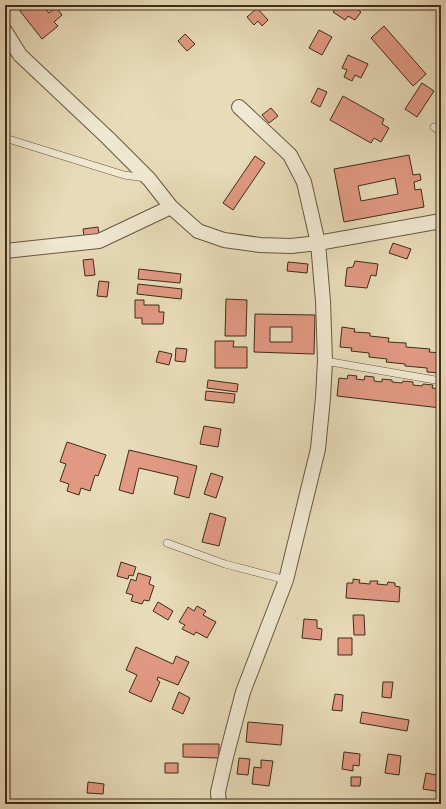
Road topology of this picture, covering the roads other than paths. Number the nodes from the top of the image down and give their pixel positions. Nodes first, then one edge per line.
1 (5, 31) edge
2 (239, 107) dead end
3 (434, 127) dead end
4 (441, 132) edge
5 (5, 138) edge
6 (149, 178) junction
7 (170, 207) junction
8 (441, 221) edge
9 (318, 243) junction
10 (5, 251) edge
11 (325, 361) junction
12 (441, 381) edge
13 (167, 543) dead end
14 (286, 580) junction
15 (219, 804) edge

1 - 6 street
2 - 9 street
3 - 4 lane
5 - 6 lane
6 - 7 street
7 - 9 street
7 - 10 street
8 - 9 street
9 - 11 street
11 - 12 lane
11 - 14 street
13 - 14 lane
14 - 15 street

